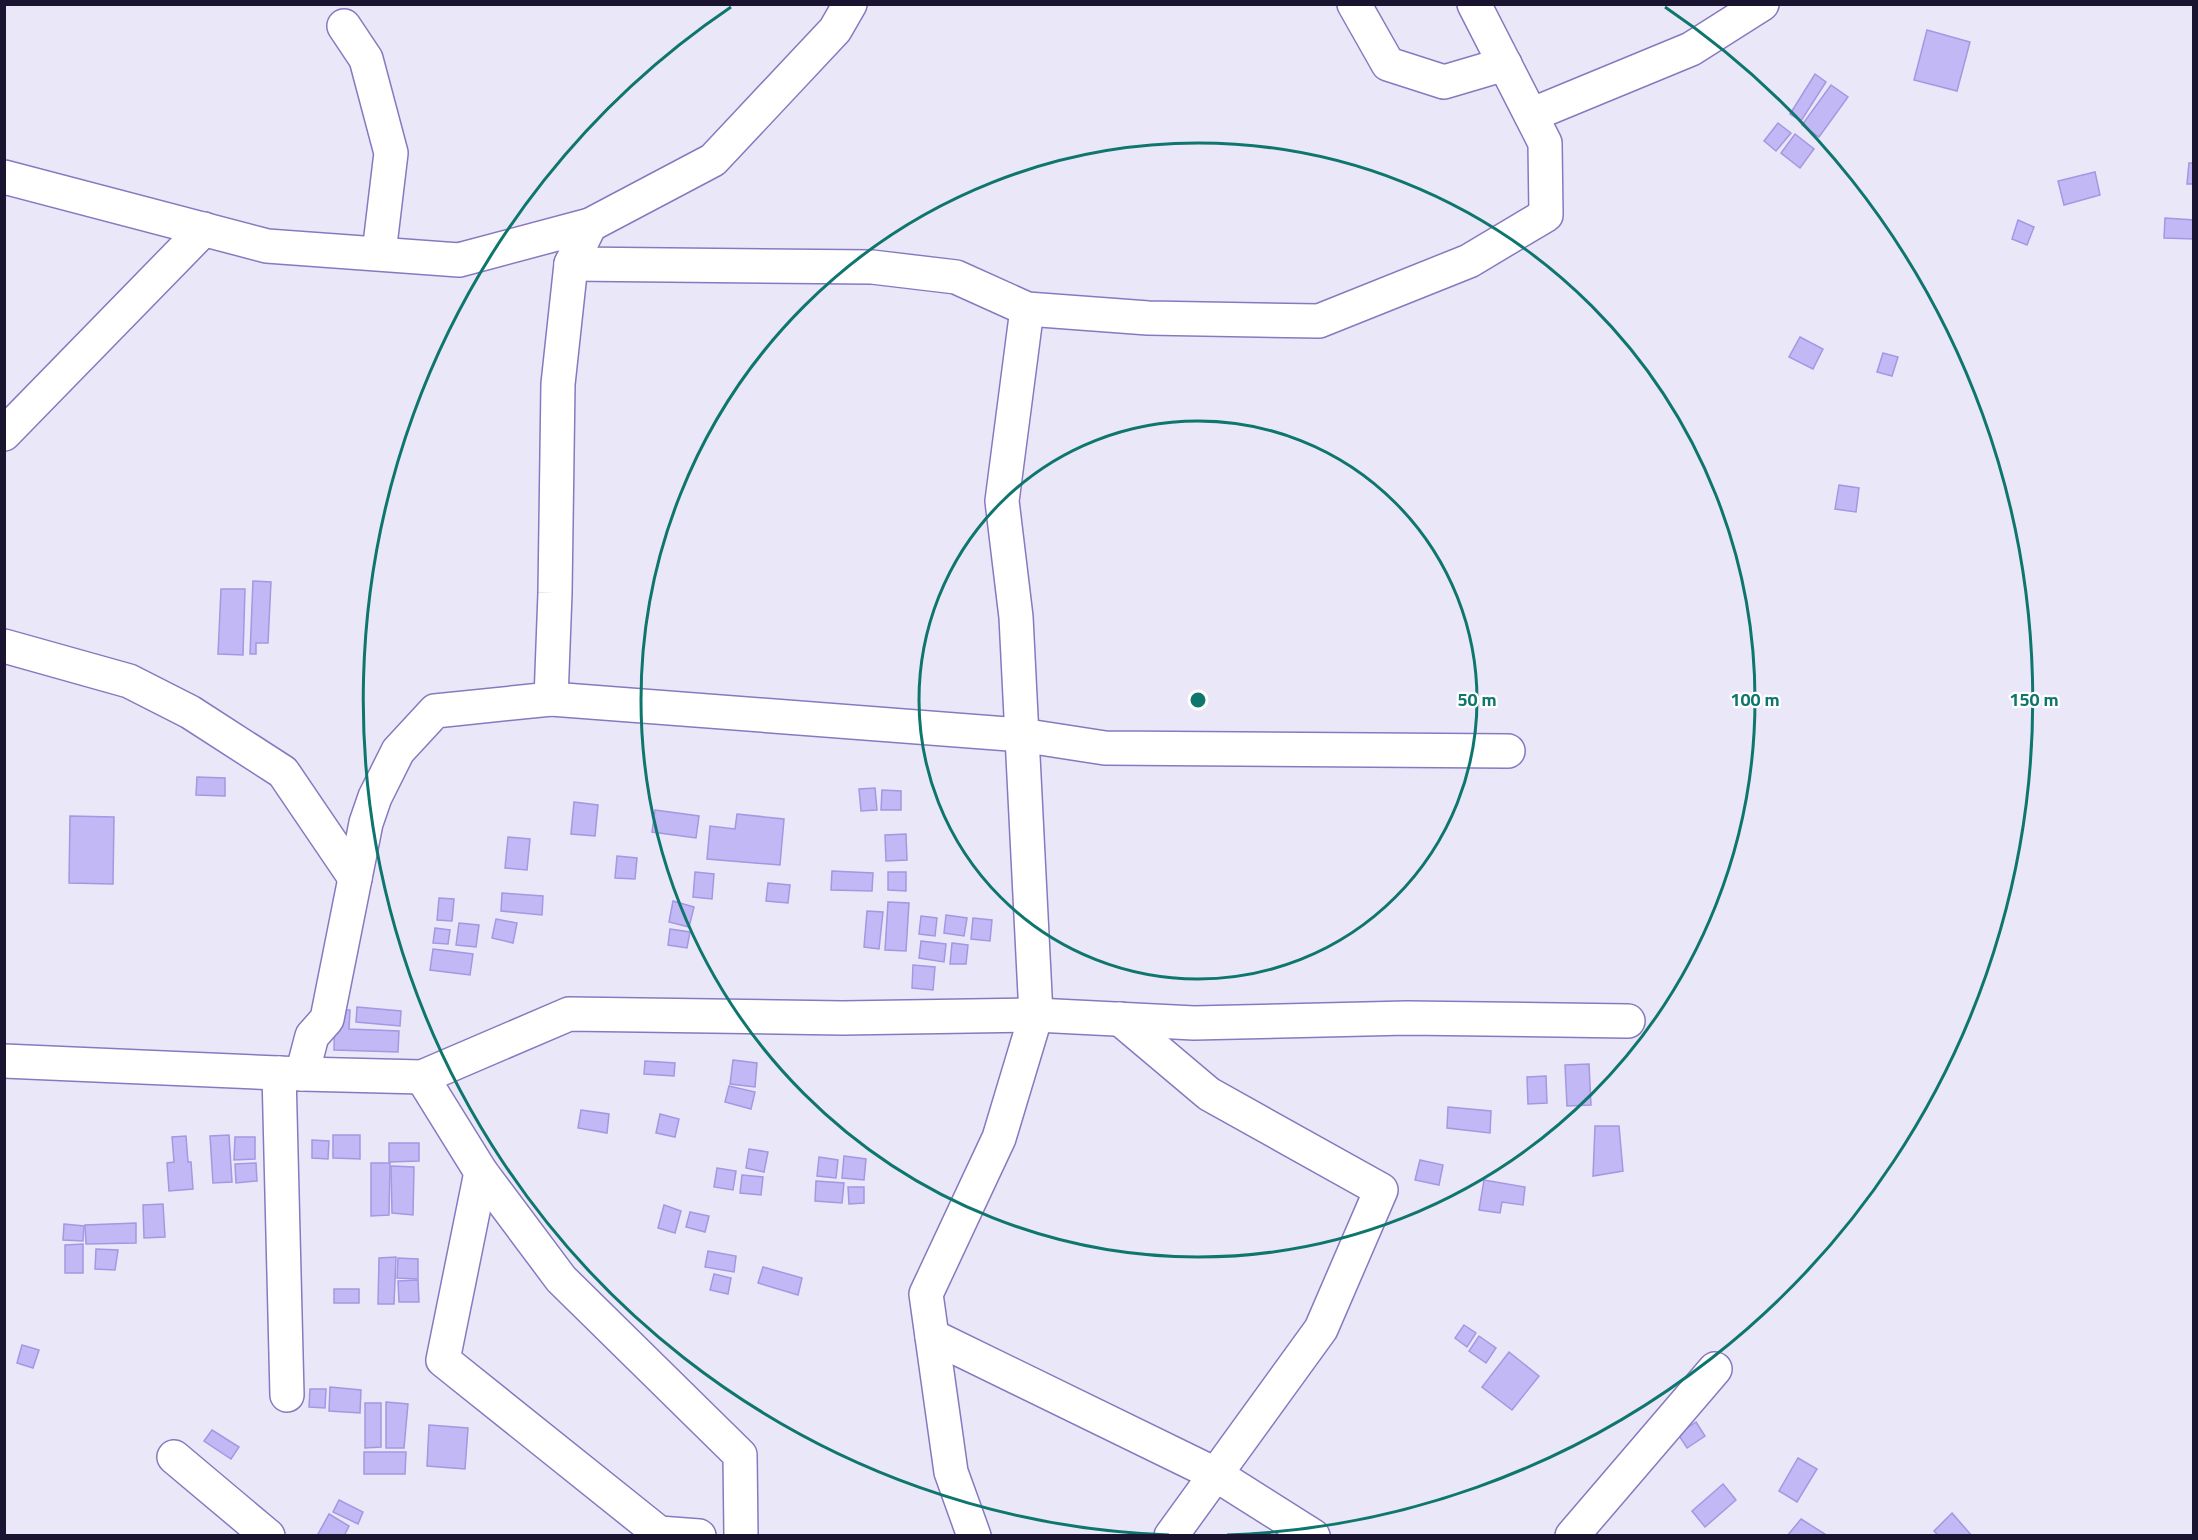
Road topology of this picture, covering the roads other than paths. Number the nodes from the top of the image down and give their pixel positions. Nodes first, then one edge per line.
1 (850, 4) edge
2 (1354, 4) edge
3 (1474, 4) edge
4 (1762, 4) edge
5 (344, 26) dead end
6 (1505, 64) junction
7 (1531, 115) junction
8 (4, 177) edge
9 (590, 225) junction
10 (204, 229) junction
11 (379, 253) junction
12 (571, 264) junction
13 (1027, 309) junction
14 (4, 434) edge
15 (4, 646) edge
16 (551, 699) junction
17 (1021, 735) junction
18 (1508, 751) dead end
19 (355, 878) junction
20 (1036, 1015) junction
21 (1120, 1019) junction
22 (1628, 1021) dead end
23 (4, 1061) edge
24 (291, 1073) junction
25 (423, 1077) junction
26 (481, 1172) junction
27 (932, 1336) junction
28 (1715, 1369) dead end
29 (287, 1395) dead end
30 (174, 1457) dead end
31 (1215, 1474) junction
32 (268, 1536) edge
33 (699, 1536) edge
34 (741, 1536) edge
35 (974, 1536) edge
36 (1171, 1536) edge
37 (1313, 1536) edge
38 (1572, 1536) edge

1 - 9 street
2 - 6 street
3 - 6 street
4 - 7 street
5 - 11 street
6 - 7 street
7 - 13 street
8 - 10 street
9 - 11 street
9 - 12 street
10 - 11 street
10 - 14 street
12 - 13 street
12 - 16 street
13 - 17 street
15 - 19 street
16 - 17 street
16 - 19 street
17 - 18 street
17 - 20 street
19 - 24 street
20 - 21 street
20 - 25 street
20 - 27 street
21 - 22 street
21 - 31 street
23 - 24 street
24 - 25 street
24 - 29 street
25 - 26 street
26 - 33 street
26 - 34 street
27 - 31 street
27 - 35 street
28 - 38 street
30 - 32 street
31 - 36 street
31 - 37 street

